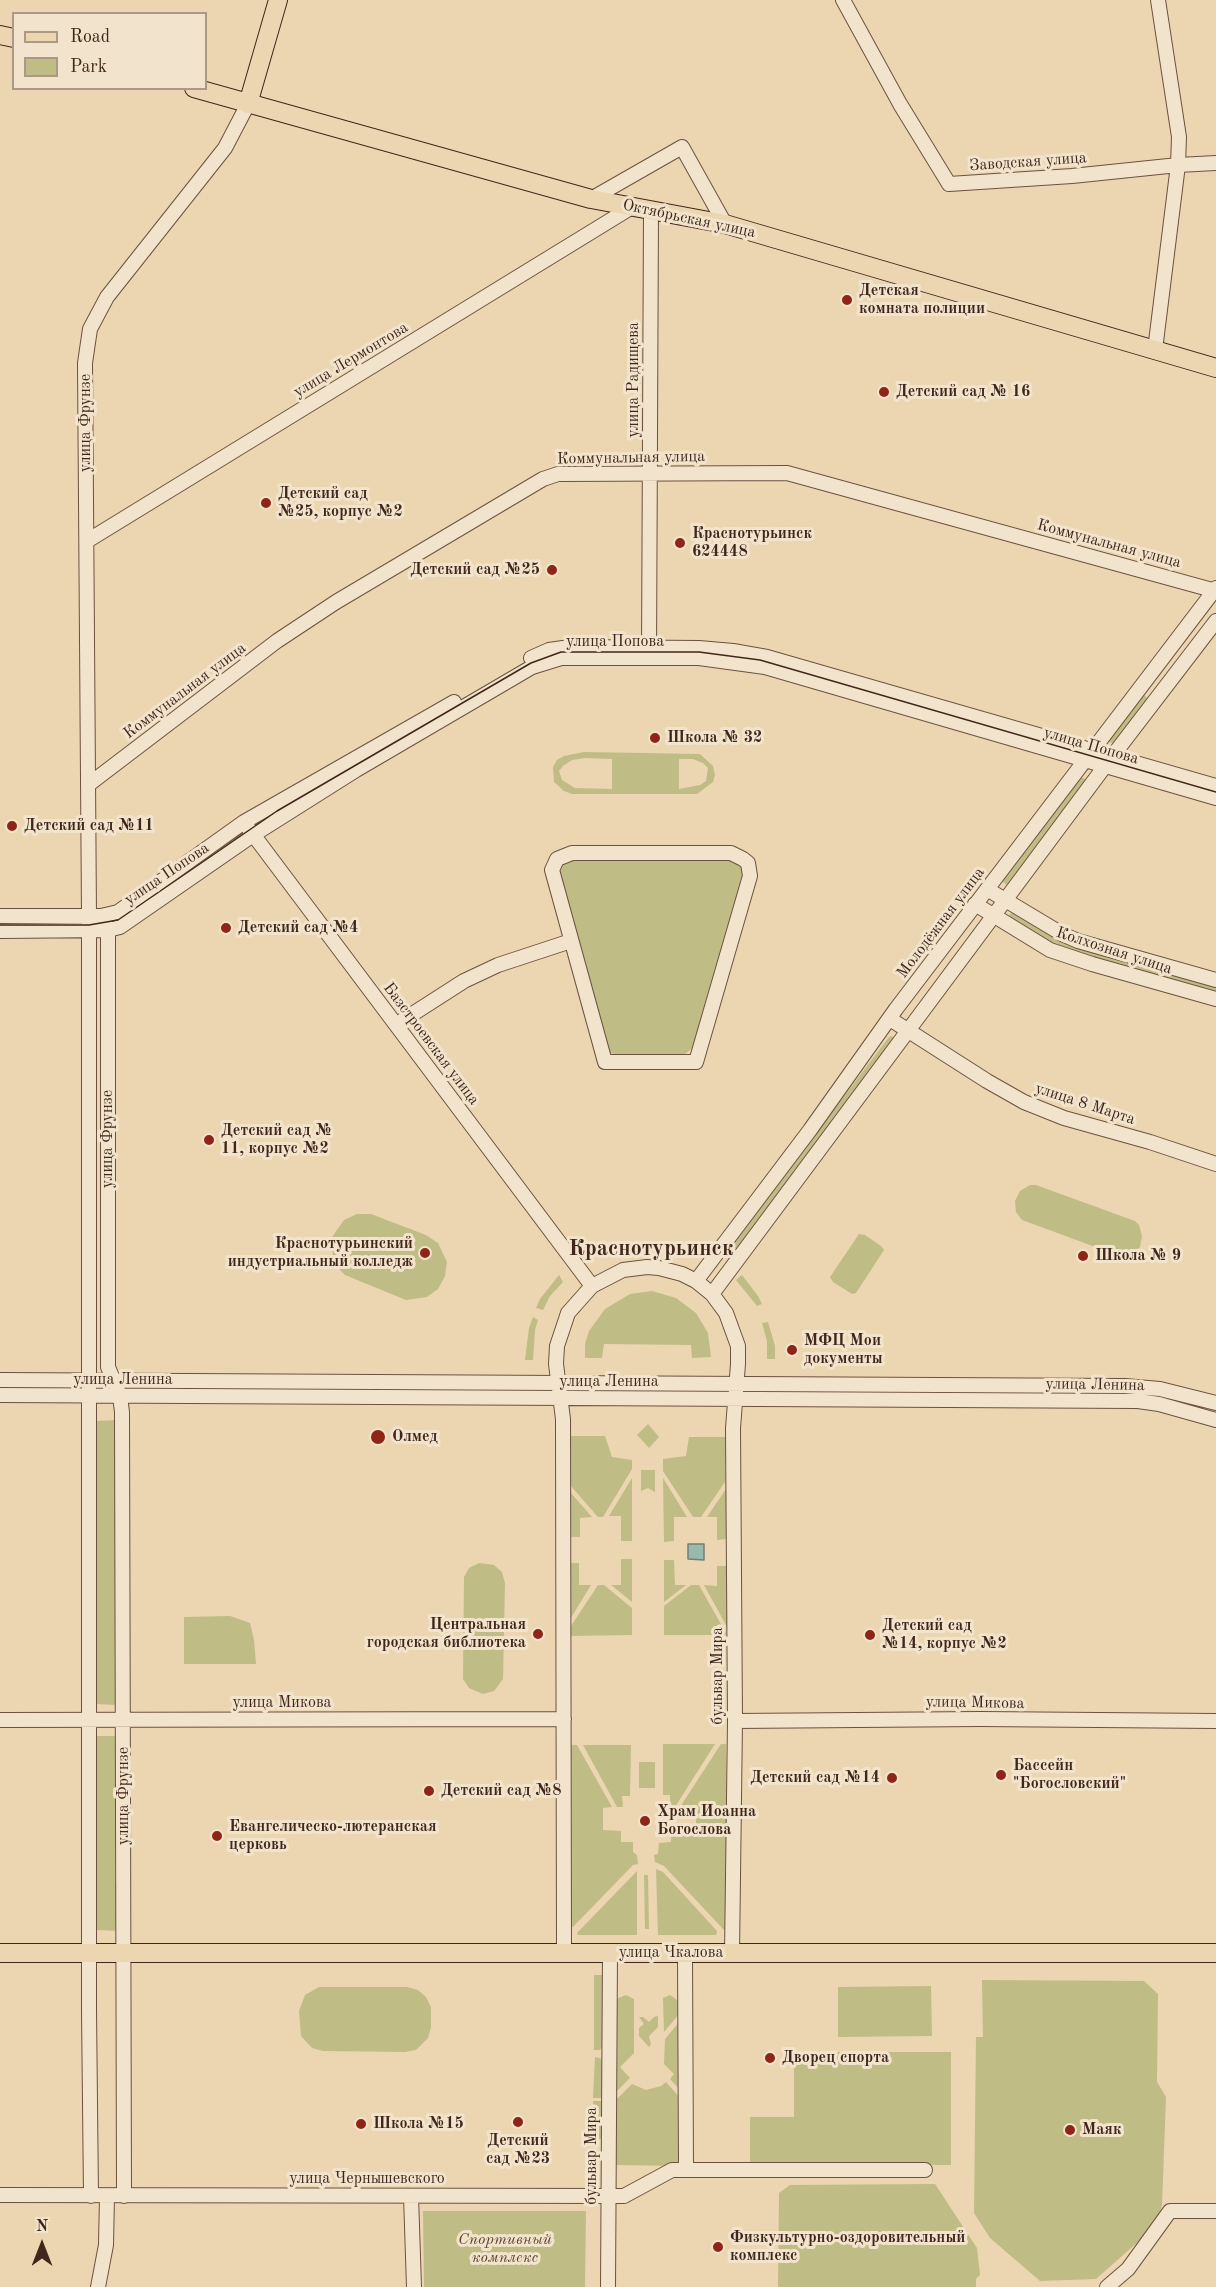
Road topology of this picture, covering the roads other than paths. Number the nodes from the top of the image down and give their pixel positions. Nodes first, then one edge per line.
1 (278, 0) edge
2 (843, 0) edge
3 (1158, 0) edge
4 (201, 90) edge
5 (248, 104) junction
6 (1216, 163) edge
7 (1178, 165) junction
8 (591, 199) junction
9 (632, 207) junction
10 (651, 210) junction
11 (725, 224) junction
12 (1155, 350) junction
13 (1216, 368) edge
14 (650, 473) junction
15 (87, 541) junction
16 (1215, 590) edge
17 (1216, 621) edge
18 (649, 653) junction
19 (1087, 755) junction
20 (1108, 762) junction
21 (88, 784) junction
22 (1216, 786) edge
23 (1216, 798) edge
24 (244, 822) junction
25 (253, 835) junction
26 (987, 889) junction
27 (1005, 901) junction
28 (975, 904) junction
29 (93, 911) junction
30 (994, 915) junction
31 (0, 916) edge
32 (89, 930) junction
33 (108, 930) junction
34 (0, 931) edge
35 (571, 941) junction
36 (1216, 980) edge
37 (1216, 999) edge
38 (890, 1019) junction
39 (397, 1024) junction
40 (909, 1029) junction
41 (1216, 1164) edge
42 (696, 1281) junction
43 (592, 1286) junction
44 (712, 1294) junction
45 (0, 1380) edge
46 (114, 1382) junction
47 (534, 1383) junction
48 (560, 1384) junction
49 (736, 1384) junction
50 (758, 1384) junction
51 (89, 1389) junction
52 (0, 1395) edge
53 (120, 1396) junction
54 (534, 1398) junction
55 (562, 1398) junction
56 (735, 1399) junction
57 (758, 1399) junction
58 (1216, 1403) edge
59 (1216, 1420) edge
60 (124, 1719) junction
61 (564, 1719) junction
62 (0, 1720) edge
63 (89, 1720) junction
64 (735, 1721) junction
65 (1216, 1721) edge
66 (564, 1946) junction
67 (0, 1953) edge
68 (89, 1953) junction
69 (125, 1953) junction
70 (610, 1953) junction
71 (1216, 1953) edge
72 (684, 1954) junction
73 (732, 1954) junction
74 (686, 2170) junction
75 (925, 2170) dead end
76 (0, 2195) edge
77 (91, 2196) junction
78 (107, 2196) junction
79 (124, 2196) junction
80 (411, 2196) junction
81 (609, 2196) junction
82 (1216, 2211) edge
83 (98, 2287) edge
84 (414, 2287) edge
85 (608, 2287) edge
86 (1107, 2287) edge

1 - 5 main road, улица Фрунзе
2 - 7 street, Заводская улица
3 - 7 street
4 - 5 main road, Октябрьская улица
5 - 8 main road, Октябрьская улица
5 - 15 street, улица Фрунзе
6 - 7 street
7 - 12 street
8 - 9 main road, Октябрьская улица
8 - 11 street
9 - 10 main road, Октябрьская улица
9 - 15 street, улица Лермонтова
10 - 11 main road, Октябрьская улица
10 - 14 street, улица Радищева
11 - 12 main road, Октябрьская улица
12 - 13 main road, Октябрьская улица
14 - 16 street, Коммунальная улица
14 - 18 street, улица Радищева
14 - 21 street, Коммунальная улица
15 - 21 street, улица Фрунзе
16 - 19 street, Молодёжная улица
17 - 20 street
18 - 19 street, улица Попова
18 - 24 street, улица Попова
18 - 25 street, улица Попова
19 - 20 street, улица Попова
19 - 26 street, Молодёжная улица
20 - 22 street, улица Попова
20 - 23 street, улица Попова
20 - 27 street
21 - 29 street, улица Фрунзе
24 - 25 street, Базстроевская улица
24 - 29 street, улица Попова
25 - 33 street, улица Попова
25 - 39 street, Базстроевская улица
26 - 27 street, Колхозная улица
26 - 28 street, Молодёжная улица
27 - 30 street
27 - 36 street, Колхозная улица
28 - 30 street, Колхозная улица
28 - 38 street, Молодёжная улица
29 - 31 street, улица Попова
29 - 32 street, улица Фрунзе
29 - 33 street, улица Фрунзе
30 - 37 street, Колхозная улица
30 - 40 street
32 - 33 street, улица Попова
32 - 34 street, улица Попова
32 - 51 street, улица Фрунзе
33 - 46 street, улица Фрунзе
35 - 35 street
35 - 39 street
38 - 40 street, улица 8 Марта
38 - 42 street, Молодёжная улица
39 - 43 street, Базстроевская улица
40 - 41 street, улица 8 Марта
40 - 44 street
42 - 43 street, бульвар Мира
42 - 44 street, бульвар Мира
43 - 48 street
44 - 49 street, бульвар Мира
45 - 51 street, улица Ленина
46 - 47 street, улица Ленина
46 - 51 street, улица Ленина
46 - 53 street, улица Фрунзе
47 - 48 street, улица Ленина
47 - 54 street
48 - 49 street, улица Ленина
48 - 55 street
49 - 50 street, улица Ленина
49 - 56 street, бульвар Мира
50 - 57 street
50 - 58 street, улица Ленина
51 - 52 street, улица Ленина
51 - 53 street, улица Ленина
51 - 63 street, улица Фрунзе
53 - 54 street, улица Ленина
53 - 60 street, улица Фрунзе
54 - 55 street, улица Ленина
55 - 56 street, улица Ленина
55 - 61 street
56 - 57 street, улица Ленина
56 - 64 street, бульвар Мира
57 - 59 street, улица Ленина
60 - 61 street, улица Микова
60 - 63 street, улица Микова
60 - 69 street, улица Фрунзе
61 - 66 street
62 - 63 street, улица Микова
63 - 68 street, улица Фрунзе
64 - 65 street, улица Микова
64 - 73 street, бульвар Мира
66 - 69 main road, улица Чкалова
66 - 70 main road, улица Чкалова
67 - 68 main road
68 - 69 main road, улица Чкалова
68 - 77 street, улица Фрунзе
69 - 79 street, улица Фрунзе
70 - 72 main road, улица Чкалова
70 - 81 street, бульвар Мира
71 - 73 main road, улица Чкалова
72 - 73 main road, улица Чкалова
72 - 74 street
74 - 75 street, улица Чернышевского
74 - 81 street, улица Чернышевского
76 - 77 street
77 - 78 street, улица Чернышевского
78 - 79 street, улица Чернышевского
78 - 83 street
79 - 80 street, улица Чернышевского
80 - 81 street, улица Чернышевского
80 - 84 street
81 - 85 street, бульвар Мира
82 - 86 street

